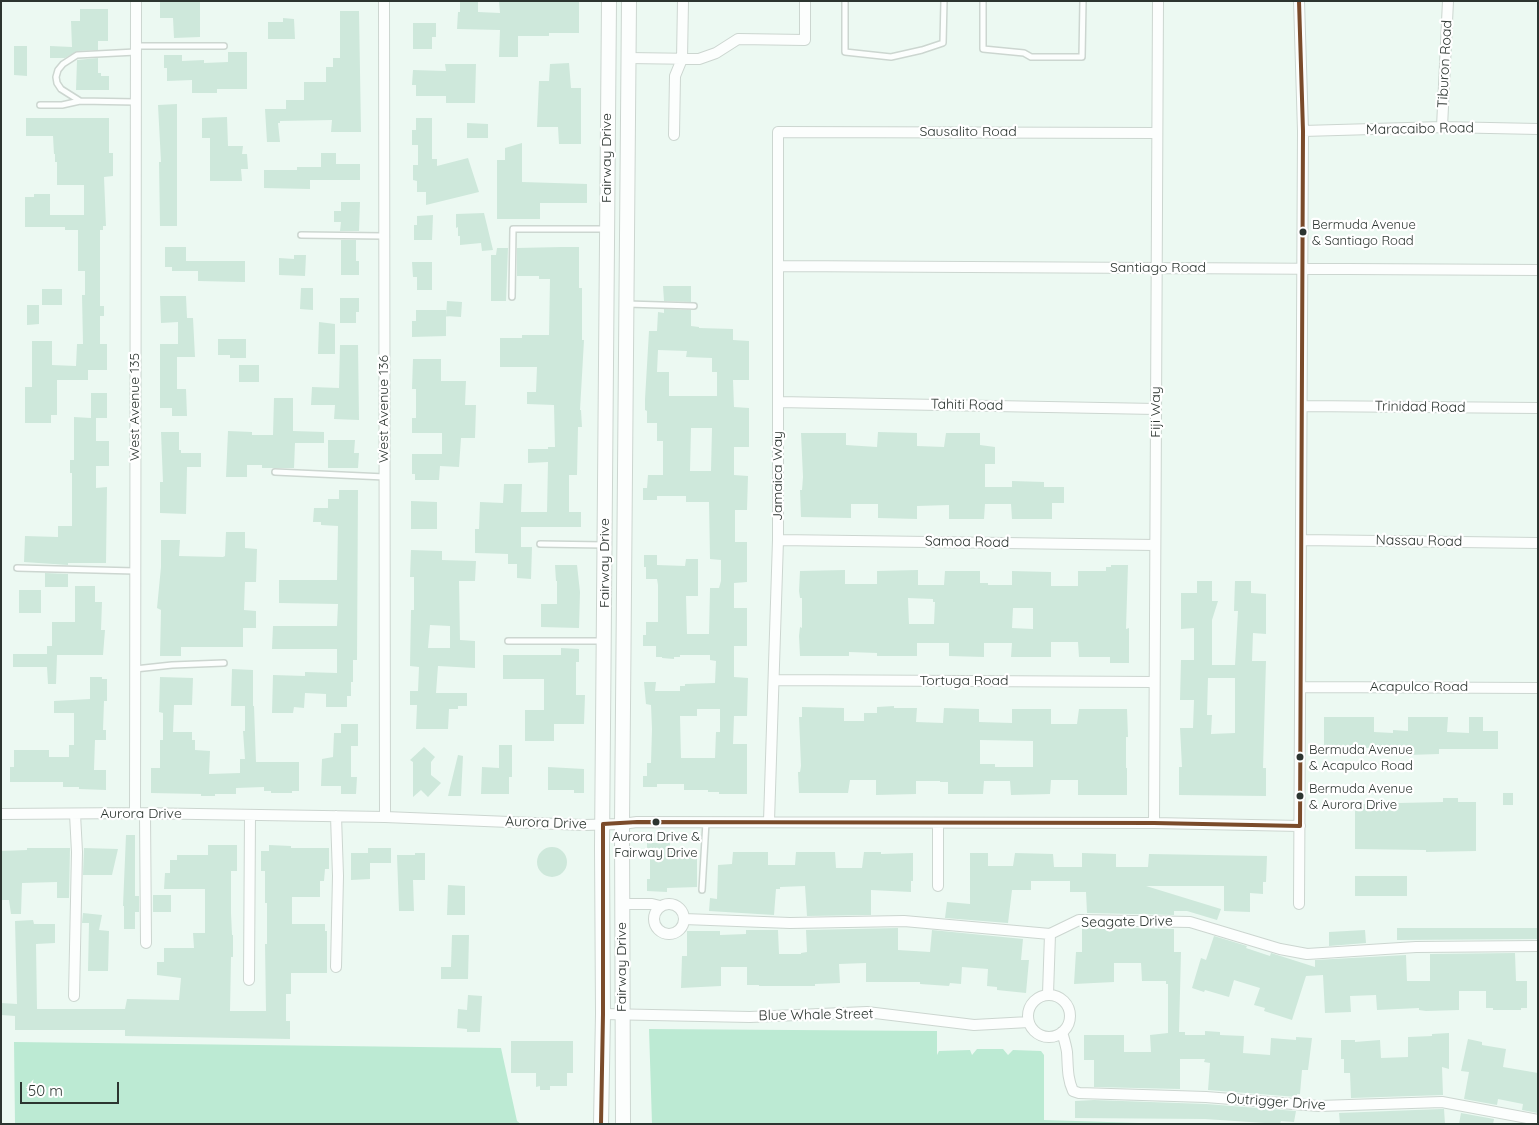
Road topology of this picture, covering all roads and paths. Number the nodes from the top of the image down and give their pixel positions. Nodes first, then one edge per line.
1 (136, 1) edge
2 (384, 1) edge
3 (608, 1) edge
4 (629, 1) edge
5 (682, 1) edge
6 (805, 1) edge
7 (845, 1) edge
8 (944, 1) edge
9 (983, 1) edge
10 (1083, 1) edge
11 (1158, 1) edge
12 (1299, 1) edge
13 (1448, 1) edge
14 (224, 46) dead end
15 (136, 49) junction
16 (608, 58) junction
17 (628, 58) junction
18 (682, 58) junction
19 (80, 101) junction
20 (136, 102) junction
21 (40, 105) dead end
22 (1442, 127) junction
23 (1538, 129) edge
24 (1303, 131) junction
25 (778, 132) joint
26 (1157, 132) junction
27 (674, 135) dead end
28 (607, 229) junction
29 (301, 235) dead end
30 (384, 236) junction
31 (778, 266) junction
32 (1156, 268) junction
33 (1302, 268) junction
34 (1538, 270) edge
35 (512, 297) dead end
36 (626, 304) junction
37 (694, 306) dead end
38 (778, 402) junction
39 (1302, 406) junction
40 (1538, 408) edge
41 (1156, 409) junction
42 (274, 472) dead end
43 (384, 477) junction
44 (605, 497) junction
45 (625, 497) junction
46 (778, 540) junction
47 (1301, 540) junction
48 (1538, 543) edge
49 (540, 544) dead end
50 (1155, 544) junction
51 (605, 545) junction
52 (17, 568) dead end
53 (135, 571) junction
54 (508, 641) dead end
55 (604, 641) junction
56 (224, 663) dead end
57 (134, 669) junction
58 (774, 680) junction
59 (1154, 682) junction
60 (1300, 687) junction
61 (1538, 688) edge
62 (140, 813) junction
63 (1, 814) edge
64 (75, 814) junction
65 (250, 815) junction
66 (336, 816) junction
67 (385, 817) junction
68 (706, 821) junction
69 (769, 821) junction
70 (938, 823) junction
71 (1154, 823) junction
72 (603, 824) junction
73 (622, 824) junction
74 (1300, 826) junction
75 (938, 886) dead end
76 (702, 890) dead end
77 (622, 904) junction
78 (1299, 904) dead end
79 (660, 906) junction
80 (684, 919) junction
81 (1050, 934) junction
82 (146, 943) dead end
83 (1538, 946) edge
84 (336, 967) dead end
85 (249, 980) dead end
86 (1048, 994) junction
87 (74, 996) dead end
88 (603, 1014) junction
89 (622, 1014) junction
90 (1029, 1022) junction
91 (1062, 1032) junction
92 (1538, 1120) edge
93 (601, 1124) edge
94 (623, 1124) edge

1 - 15 street, West Avenue 135
2 - 30 street, West Avenue 136
3 - 16 street, Fairway Drive
4 - 17 street, Fairway Drive
5 - 18 street
6 - 18 street
7 - 8 lane
9 - 10 lane
11 - 26 street, Fiji Way
12 - 24 street
13 - 22 street, Tiburon Road
14 - 15 lane
15 - 19 lane
15 - 20 street, West Avenue 135
16 - 17 street
16 - 28 street, Fairway Drive
17 - 18 street
17 - 36 street, Fairway Drive
18 - 27 street
19 - 20 lane
19 - 21 lane
20 - 53 street, West Avenue 135
22 - 23 street, Maracaibo Road
22 - 24 street, Maracaibo Road
24 - 33 street
25 - 26 street, Sausalito Road
25 - 31 street, Jamaica Way
26 - 32 street, Fiji Way
28 - 35 lane
28 - 44 street, Fairway Drive
29 - 30 lane
30 - 43 street, West Avenue 136
31 - 32 street, Santiago Road
31 - 38 street, Jamaica Way
32 - 33 street, Santiago Road
32 - 41 street, Fiji Way
33 - 34 street, Santiago Road
33 - 39 street
36 - 37 lane
36 - 45 street, Fairway Drive
38 - 41 street, Tahiti Road
38 - 46 street, Jamaica Way
39 - 40 street, Trinidad Road
39 - 47 street
41 - 50 street, Fiji Way
42 - 43 lane
43 - 67 street, West Avenue 136
44 - 45 street
44 - 51 street, Fairway Drive
45 - 73 street, Fairway Drive
46 - 50 street, Samoa Road
46 - 58 street, Jamaica Way
47 - 48 street, Nassau Road
47 - 60 street
49 - 51 lane
50 - 59 street, Fiji Way
51 - 55 street, Fairway Drive
52 - 53 lane
53 - 57 street, West Avenue 135
54 - 55 lane
55 - 72 street, Fairway Drive
56 - 57 lane
57 - 62 street, West Avenue 135
58 - 59 street, Tortuga Road
58 - 69 street, Jamaica Way
59 - 71 street, Fiji Way
60 - 61 street, Acapulco Road
60 - 74 street
62 - 64 street, Aurora Drive
62 - 65 street, Aurora Drive
62 - 82 street, West Avenue 135
63 - 64 street, Aurora Drive
64 - 87 street
65 - 66 street, Aurora Drive
65 - 85 street
66 - 67 street, Aurora Drive
66 - 84 street
67 - 72 street, Aurora Drive
68 - 69 street, Aurora Drive
68 - 73 street, Aurora Drive
68 - 76 lane
69 - 70 street, Aurora Drive
70 - 71 street, Aurora Drive
70 - 75 street
71 - 74 street, Aurora Drive
72 - 73 street, Aurora Drive
72 - 88 street, Fairway Drive
73 - 77 street, Fairway Drive
74 - 78 street
77 - 79 street
77 - 89 street, Fairway Drive
79 - 80 street
79 - 80 street
80 - 81 street
81 - 83 street, Seagate Drive
81 - 86 street
86 - 90 street
86 - 91 street
88 - 89 street, Blue Whale Street
88 - 93 street, Fairway Drive
89 - 90 street, Blue Whale Street
89 - 94 street, Fairway Drive
90 - 91 street
91 - 92 street, Outrigger Drive

